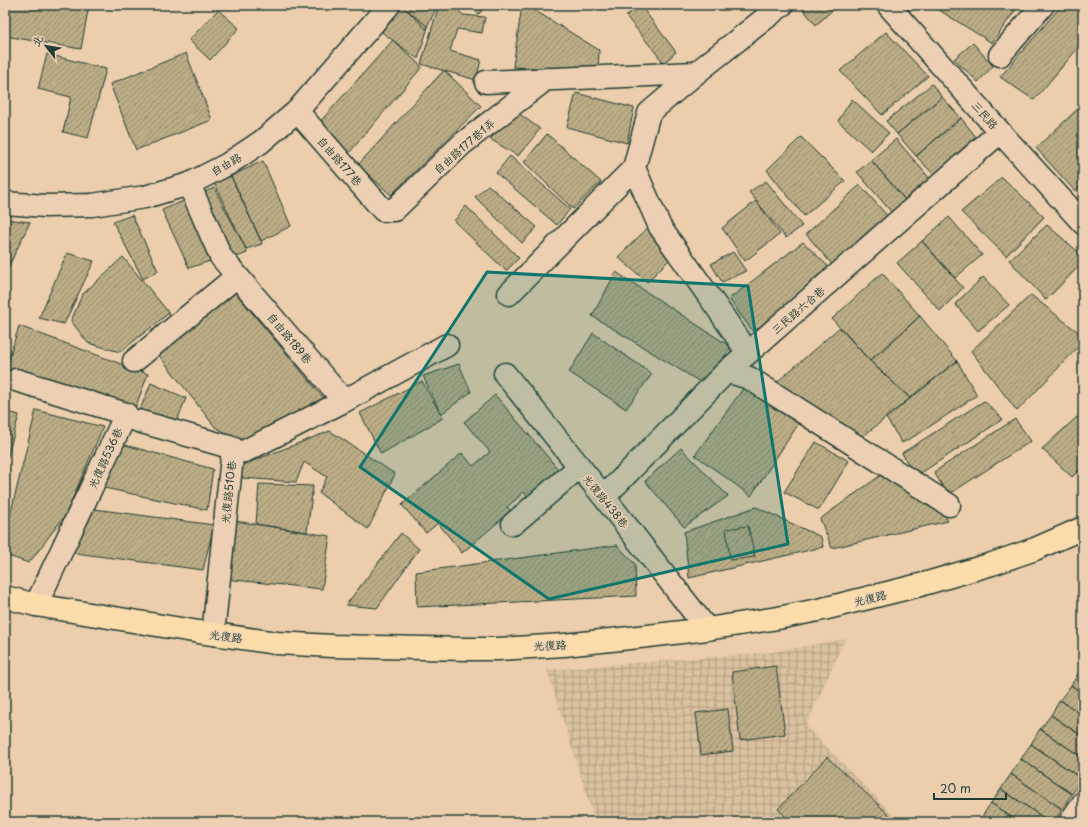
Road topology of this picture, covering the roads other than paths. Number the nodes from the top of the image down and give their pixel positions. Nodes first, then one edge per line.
1 (389, 5) edge
2 (782, 5) edge
3 (888, 5) edge
4 (1043, 5) edge
5 (1000, 55) dead end
6 (696, 73) junction
7 (546, 79) junction
8 (486, 82) dead end
9 (297, 111) junction
10 (1000, 132) junction
11 (634, 168) junction
12 (189, 184) junction
13 (5, 203) edge
14 (383, 210) joint
15 (1083, 224) edge
16 (237, 276) junction
17 (509, 294) dead end
18 (446, 345) dead end
19 (748, 353) junction
20 (134, 361) dead end
21 (727, 371) junction
22 (505, 374) dead end
23 (16, 380) dead end
24 (344, 401) junction
25 (138, 421) dead end
26 (245, 451) dead end
27 (579, 467) junction
28 (604, 497) junction
29 (949, 505) dead end
30 (513, 524) dead end
31 (1083, 528) edge
32 (5, 597) edge
33 (36, 605) junction
34 (707, 628) junction
35 (213, 634) junction
36 (1083, 803) edge
37 (1070, 822) edge

1 - 9 street, 自由路
2 - 6 street
3 - 10 street, 三民路
4 - 5 street
6 - 7 street
6 - 11 street
7 - 8 street
7 - 14 street, 自由路177巷1弄
9 - 12 street, 自由路
9 - 14 street, 自由路177巷
10 - 15 street, 三民路
10 - 19 street, 三民路六合巷
11 - 17 street
11 - 19 street
12 - 13 street, 自由路
12 - 16 street, 自由路189巷
16 - 20 street
16 - 24 street, 自由路189巷
18 - 24 street
19 - 21 street, 三民路六合巷
21 - 28 street, 三民路六合巷
21 - 29 street
22 - 27 street, 光復路438巷
23 - 33 street, 光復路536巷
24 - 26 street
25 - 35 street, 光復路510巷
27 - 28 street, 光復路438巷
27 - 30 street
28 - 34 street, 光復路438巷
31 - 34 main road, 光復路
32 - 33 main road, 光復路
33 - 35 main road, 光復路
34 - 35 main road, 光復路
36 - 37 street

